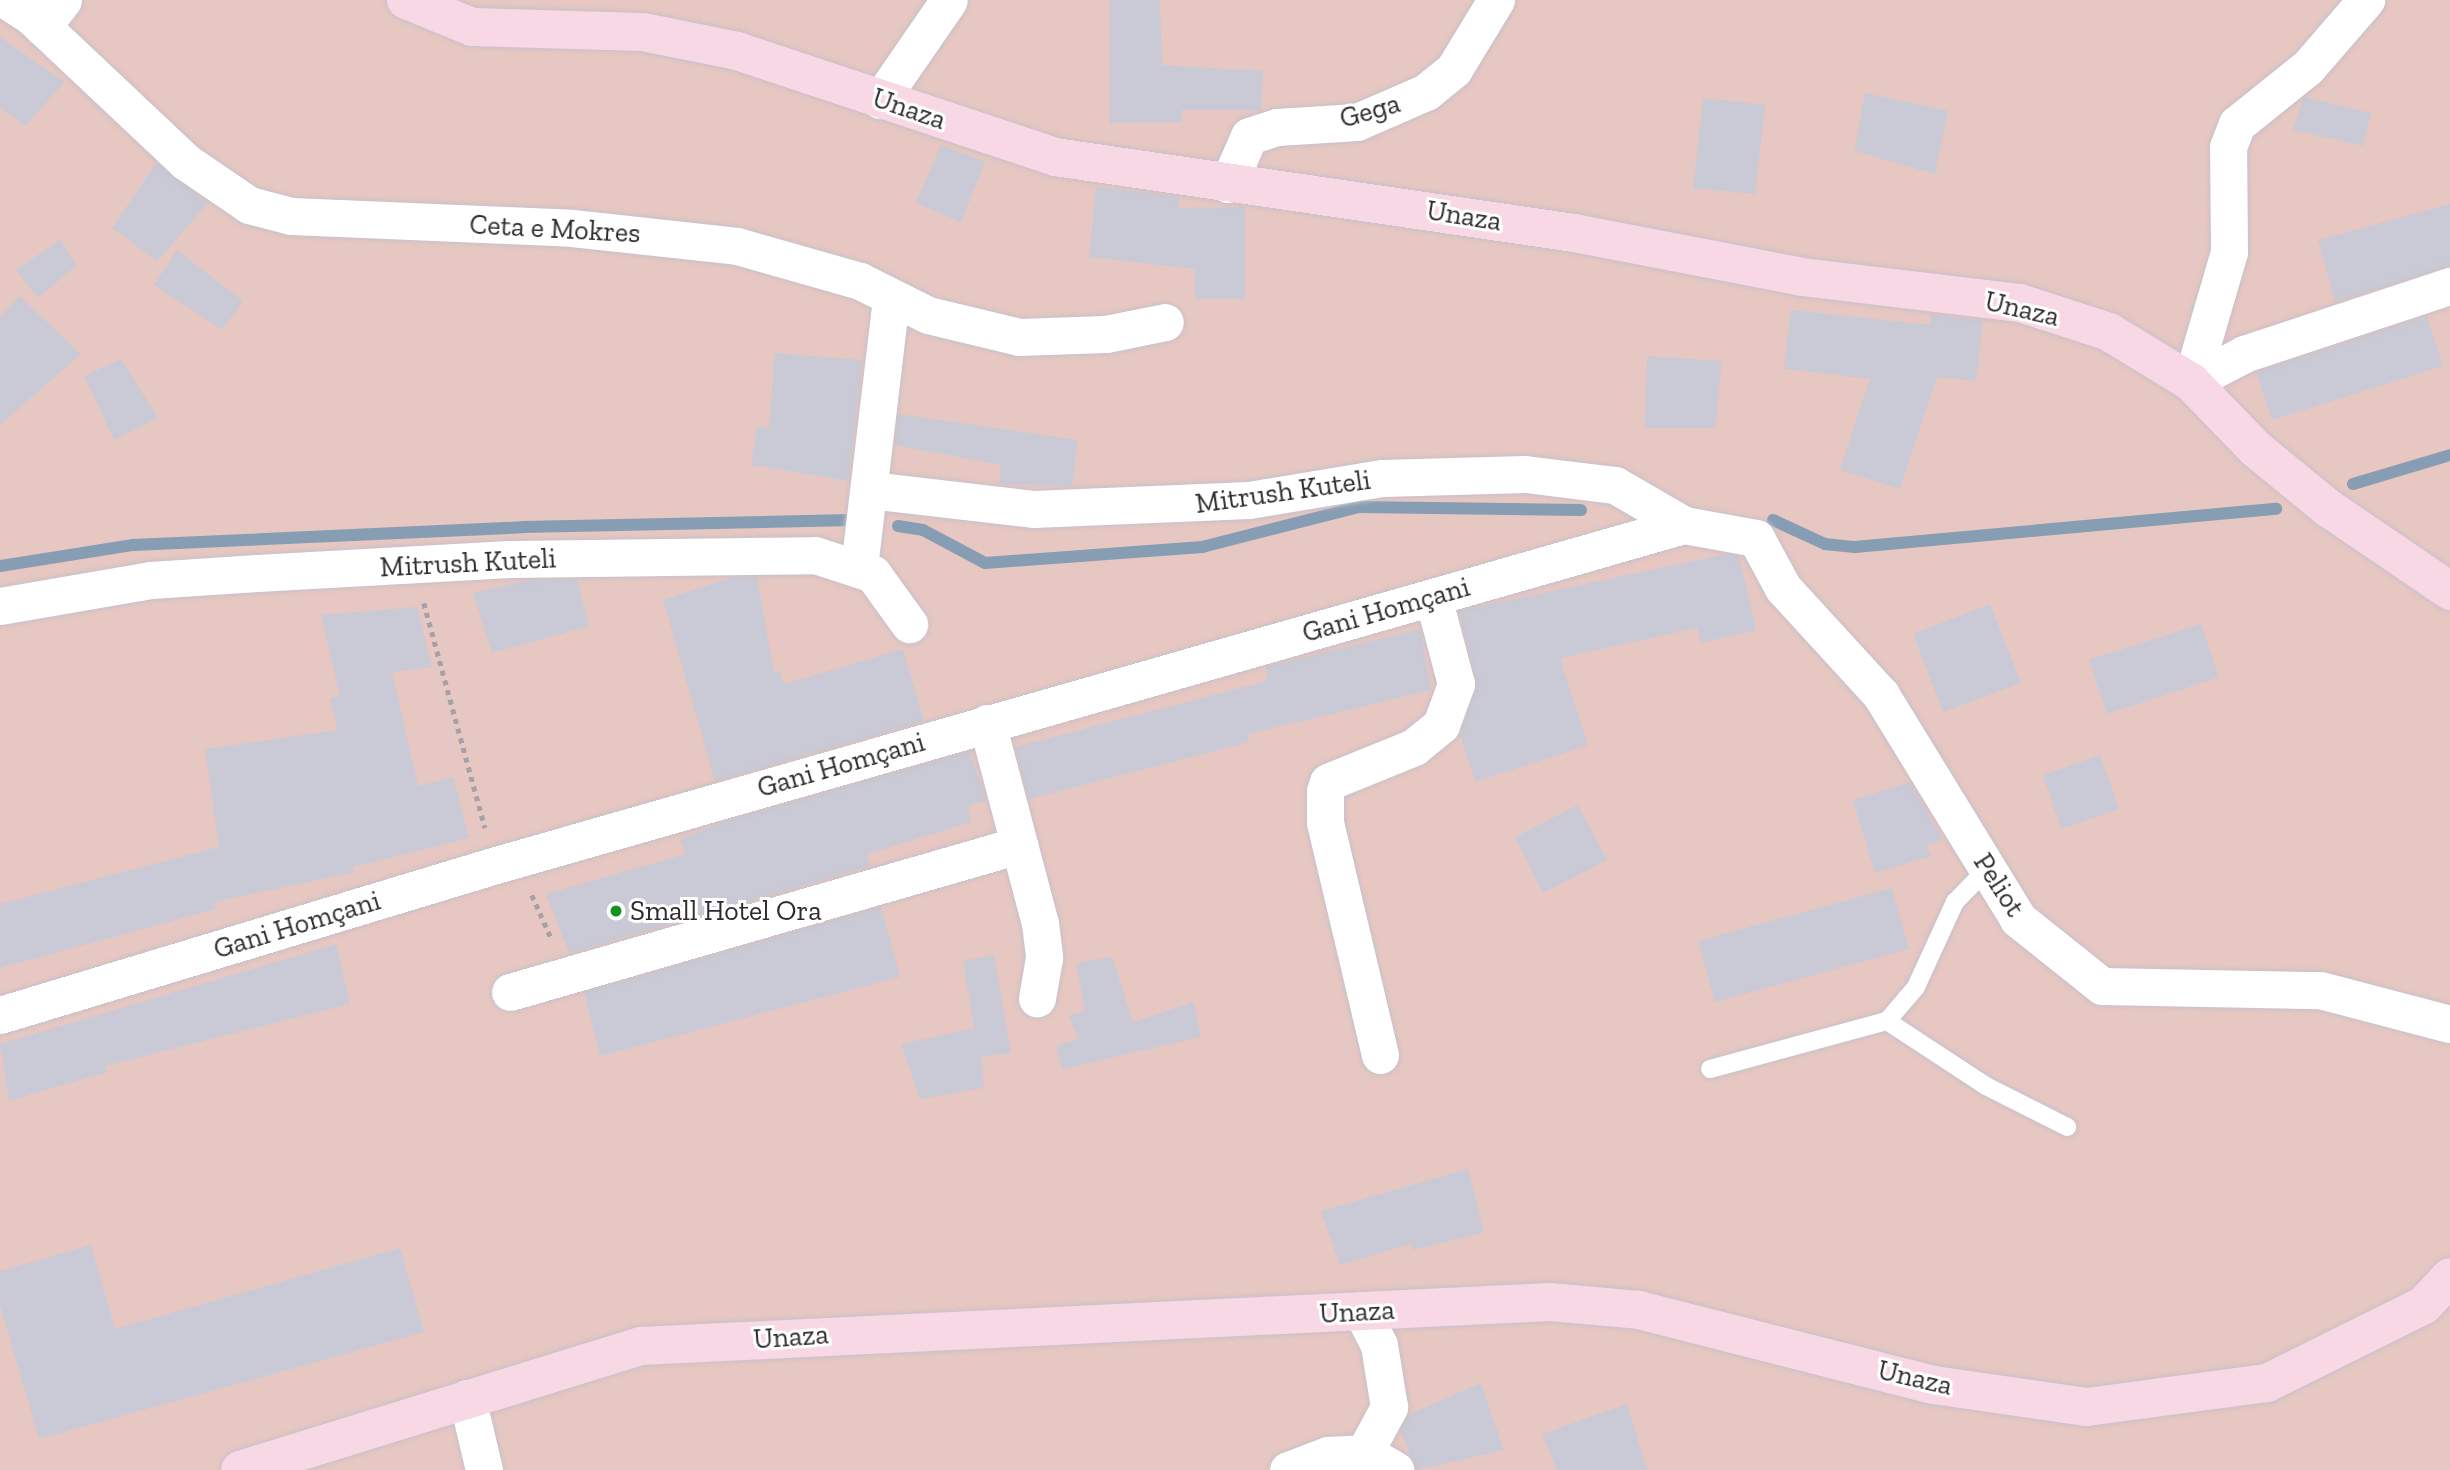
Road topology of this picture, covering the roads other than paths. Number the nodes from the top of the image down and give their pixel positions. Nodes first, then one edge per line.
1 (6, 0) edge
2 (406, 0) edge
3 (949, 0) edge
4 (1496, 0) edge
5 (2366, 0) edge
6 (53, 13) edge
7 (880, 100) junction
8 (1228, 184) junction
9 (2450, 286) edge
10 (891, 298) junction
11 (1165, 322) dead end
12 (2191, 382) junction
13 (870, 490) junction
14 (1684, 525) junction
15 (859, 568) junction
16 (2450, 591) edge
17 (1433, 597) junction
18 (0, 606) edge
19 (909, 624) dead end
20 (987, 723) junction
21 (1019, 845) junction
22 (1987, 869) junction
23 (510, 992) dead end
24 (1037, 998) dead end
25 (0, 1015) edge
26 (1887, 1021) junction
27 (2450, 1024) edge
28 (1380, 1055) dead end
29 (1710, 1069) dead end
30 (2067, 1127) dead end
31 (2450, 1277) edge
32 (1361, 1310) junction
33 (467, 1398) junction
34 (1372, 1464) edge
35 (240, 1470) edge
36 (484, 1470) edge
37 (1287, 1470) edge

1 - 6 street, Ceta e Mokres
2 - 7 main road, Unaza
3 - 7 street
4 - 8 street, Gega
5 - 12 street
6 - 10 street, Ceta e Mokres
7 - 8 main road, Unaza
8 - 12 main road, Unaza
9 - 12 street
10 - 11 street, Ceta e Mokres
10 - 13 street
12 - 16 main road, Unaza
13 - 14 street, Mitrush Kuteli
13 - 15 street
14 - 17 street, Gani Homçani
14 - 22 street, Peliot
15 - 18 street, Mitrush Kuteli
15 - 19 street, Mitrush Kuteli
17 - 20 street, Gani Homçani
17 - 28 street
20 - 21 street
20 - 25 street, Gani Homçani
21 - 23 street
21 - 24 street
22 - 26 lane
22 - 27 street, Peliot
26 - 29 lane
26 - 30 lane
31 - 32 main road, Unaza
32 - 33 main road, Unaza
32 - 34 street
33 - 35 main road, Unaza
33 - 36 street
34 - 37 street

